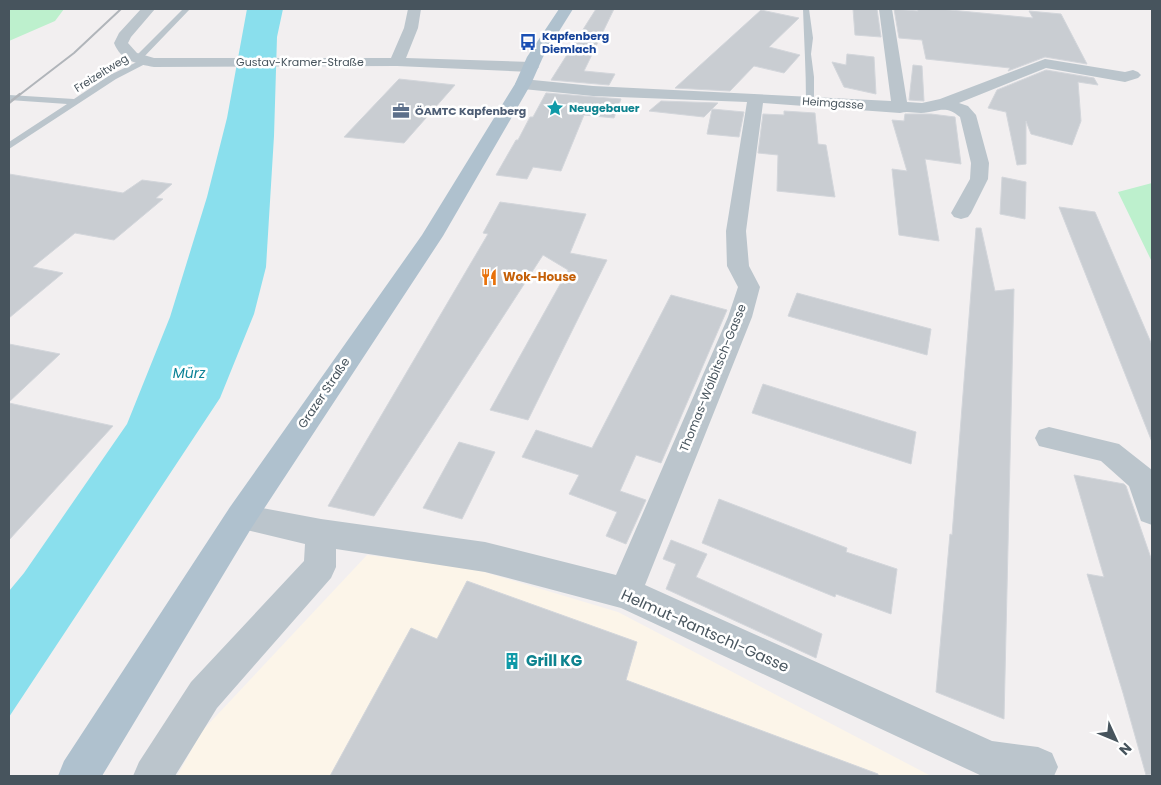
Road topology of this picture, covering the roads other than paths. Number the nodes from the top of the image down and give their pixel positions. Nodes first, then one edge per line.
1 (148, 9) edge
2 (187, 9) edge
3 (415, 9) edge
4 (566, 9) edge
5 (806, 9) edge
6 (885, 9) edge
7 (141, 59) junction
8 (397, 62) junction
9 (527, 75) junction
10 (1133, 75) dead end
11 (9, 97) edge
12 (756, 98) junction
13 (810, 101) junction
14 (76, 102) junction
15 (945, 103) junction
16 (900, 108) junction
17 (9, 146) edge
18 (961, 213) dead end
19 (1049, 438) dead end
20 (1152, 512) edge
21 (241, 517) junction
22 (321, 533) junction
23 (625, 593) junction
24 (1038, 767) dead end
25 (78, 776) edge
26 (153, 776) edge

1 - 7 street
2 - 7 lane, Freizeitweg
3 - 8 street
4 - 9 main road, Grazer Straße
5 - 13 lane
6 - 16 street
7 - 8 street, Gustav-Kramer-Straße
7 - 14 lane, Freizeitweg
8 - 9 street, Gustav-Kramer-Straße
9 - 12 street, Heimgasse
9 - 21 main road, Grazer Straße
10 - 15 street, Heimgasse
11 - 14 lane, Freizeitweg
12 - 13 street, Heimgasse
12 - 23 street, Thomas-Wölbitsch-Gasse
13 - 16 street, Heimgasse
14 - 17 lane
15 - 16 street, Heimgasse
15 - 18 street
19 - 20 street
21 - 22 street, Helmut-Rantschl-Gasse
21 - 25 main road, Grazer Straße
22 - 23 street, Helmut-Rantschl-Gasse
22 - 26 street
23 - 24 street, Helmut-Rantschl-Gasse

